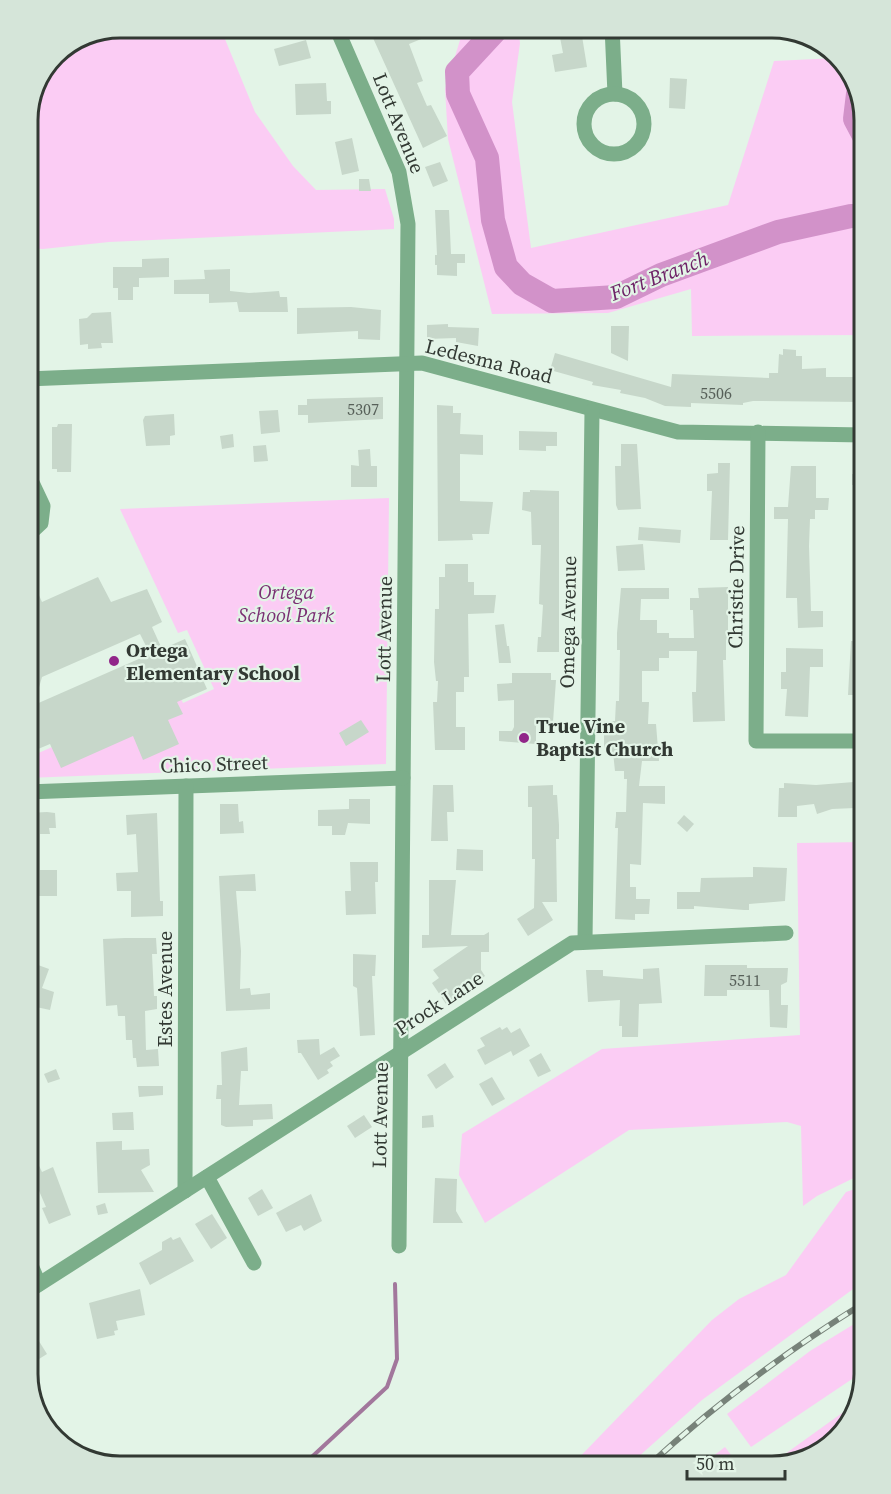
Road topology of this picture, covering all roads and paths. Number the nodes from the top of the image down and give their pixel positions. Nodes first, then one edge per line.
1 (341, 38) edge
2 (612, 38) edge
3 (615, 94) junction
4 (407, 363) junction
5 (38, 379) edge
6 (592, 411) junction
7 (758, 432) junction
8 (854, 435) edge
9 (38, 495) edge
10 (38, 527) edge
11 (854, 741) edge
12 (403, 778) junction
13 (186, 786) junction
14 (38, 792) edge
15 (786, 933) dead end
16 (585, 941) junction
17 (402, 1052) junction
18 (207, 1177) junction
19 (185, 1191) junction
20 (399, 1246) dead end
21 (254, 1263) dead end
22 (38, 1285) edge

1 - 4 street, Lott Avenue
2 - 3 street
3 - 3 street
4 - 5 street, Ledesma Road
4 - 6 street, Ledesma Road
4 - 12 street, Lott Avenue
6 - 7 street, Ledesma Road
6 - 16 street, Omega Avenue
7 - 8 street, Ledesma Road
7 - 11 street, Christie Drive
9 - 10 street
12 - 13 street, Chico Street
12 - 17 street, Lott Avenue
13 - 14 street, Chico Street
13 - 19 street, Estes Avenue
15 - 16 street, Prock Lane
16 - 17 street, Prock Lane
17 - 18 street, Prock Lane
17 - 20 street, Lott Avenue
18 - 19 street, Prock Lane
18 - 21 street
19 - 22 street, Prock Lane

